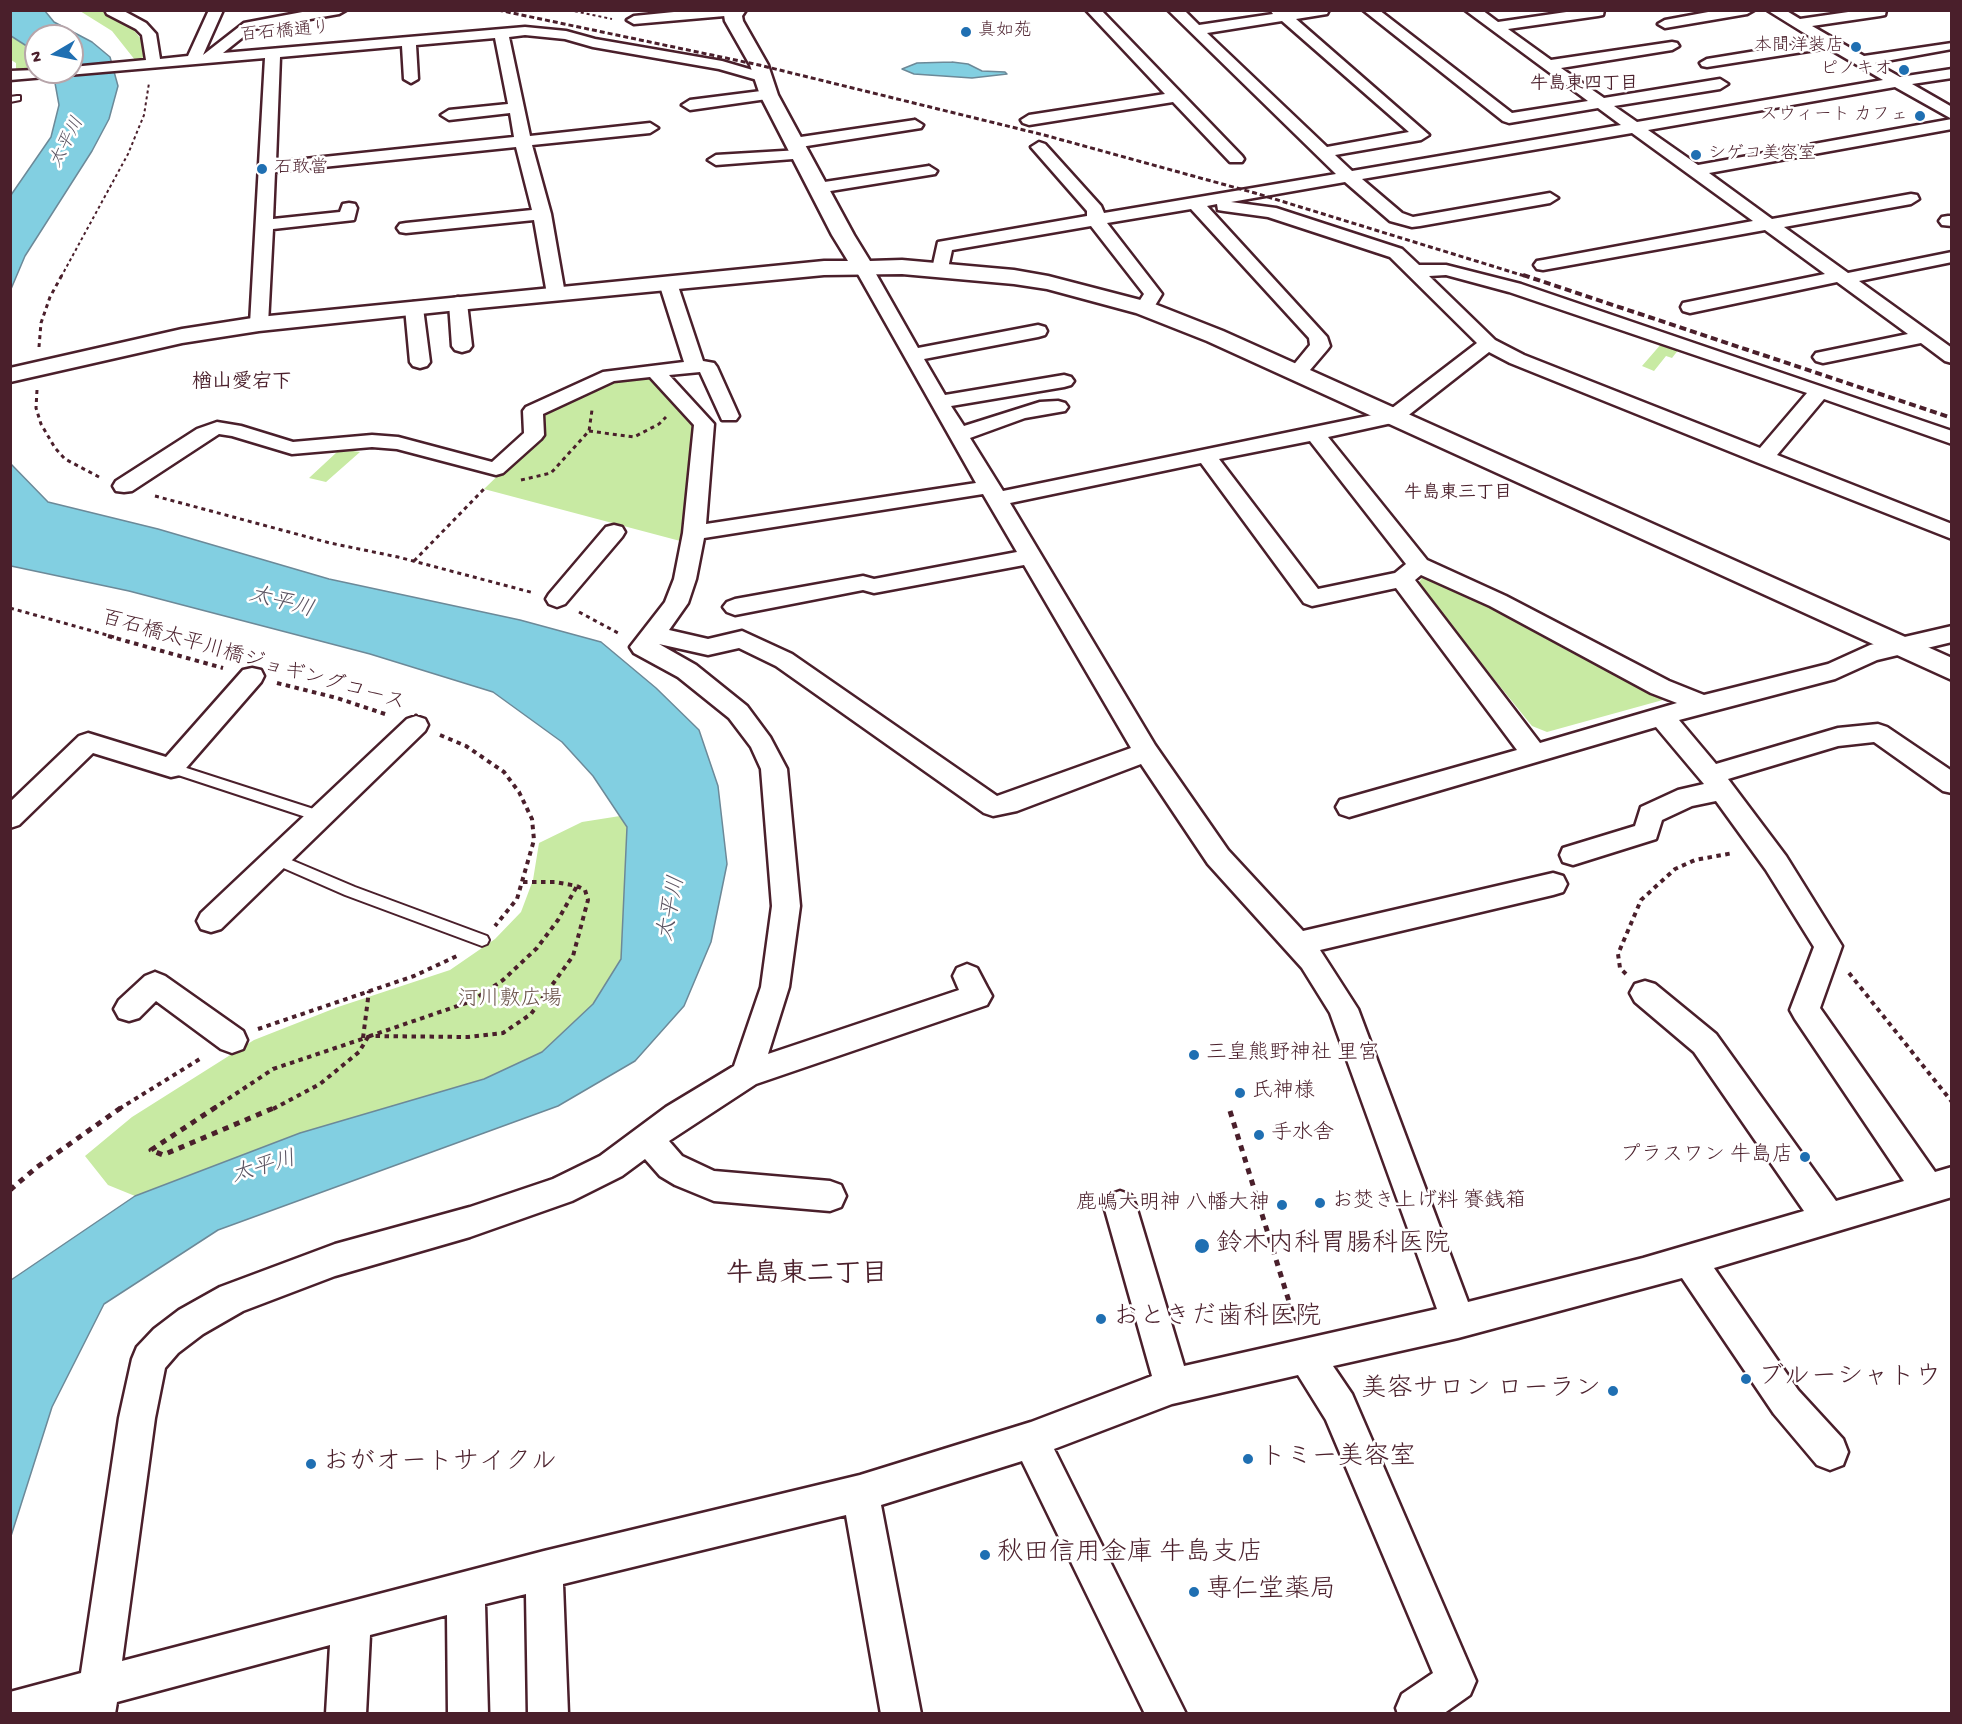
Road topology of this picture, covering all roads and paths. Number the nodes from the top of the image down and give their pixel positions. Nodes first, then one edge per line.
1 (216, 10) edge
2 (339, 10) edge
3 (569, 10) edge
4 (1093, 10) edge
5 (1175, 10) edge
6 (1370, 10) edge
7 (1472, 10) edge
8 (1748, 10) edge
9 (1774, 10) edge
10 (112, 11) edge
11 (737, 11) edge
12 (1322, 11) edge
13 (1598, 12) dead end
14 (1880, 12) edge
15 (1281, 14) edge
16 (634, 20) joint
17 (1665, 24) dead end
18 (1798, 24) junction
19 (1496, 27) junction
20 (1195, 30) junction
21 (501, 33) junction
22 (409, 42) junction
23 (1830, 43) junction
24 (1672, 46) dead end
25 (1948, 46) dead end
26 (273, 54) junction
27 (210, 59) junction
28 (193, 61) junction
29 (1861, 61) junction
30 (1707, 63) dead end
31 (148, 65) junction
32 (1549, 65) junction
33 (84, 70) edge
34 (1952, 73) edge
35 (411, 79) dead end
36 (1898, 82) junction
37 (1720, 84) dead end
38 (765, 86) junction
39 (1177, 98) junction
40 (1601, 103) junction
41 (690, 105) dead end
42 (516, 108) junction
43 (1952, 114) edge
44 (449, 115) dead end
45 (1029, 120) dead end
46 (915, 124) dead end
47 (1952, 124) edge
48 (650, 128) dead end
49 (1637, 128) junction
50 (523, 141) junction
51 (1040, 147) dead end
52 (797, 149) junction
53 (1324, 152) junction
54 (1236, 159) dead end
55 (716, 160) dead end
56 (266, 168) junction
57 (929, 171) dead end
58 (1694, 171) junction
59 (1349, 177) junction
60 (818, 188) junction
61 (1550, 198) dead end
62 (1911, 198) dead end
63 (1196, 204) junction
64 (349, 208) dead end
65 (542, 214) junction
66 (1096, 221) junction
67 (1768, 224) junction
68 (264, 225) junction
69 (406, 228) dead end
70 (1952, 257) edge
71 (1543, 265) dead end
72 (863, 267) junction
73 (941, 269) junction
74 (1415, 272) junction
75 (1843, 277) junction
76 (668, 283) junction
77 (556, 294) junction
78 (458, 303) junction
79 (1690, 306) dead end
80 (414, 308) junction
81 (1144, 308) junction
82 (259, 324) junction
83 (1038, 331) dead end
84 (1952, 336) edge
85 (1927, 339) junction
86 (1488, 344) junction
87 (462, 345) dead end
88 (914, 355) junction
89 (1823, 357) dead end
90 (1952, 357) edge
91 (420, 362) dead end
92 (694, 366) junction
93 (655, 371) junction
94 (25, 372) edge
95 (1297, 373) junction
96 (1064, 381) dead end
97 (1820, 391) junction
98 (939, 402) junction
99 (596, 404) dead end
100 (1058, 407) dead end
101 (673, 410) dead end
102 (729, 416) dead end
103 (1394, 417) junction
104 (589, 431) junction
105 (1315, 434) junction
106 (959, 435) junction
107 (1952, 438) edge
108 (1207, 457) junction
109 (1763, 458) junction
110 (518, 481) dead end
111 (124, 486) junction
112 (484, 489) dead end
113 (993, 493) junction
114 (614, 532) dead end
115 (1952, 532) edge
116 (694, 533) junction
117 (1030, 557) junction
118 (413, 561) junction
119 (1411, 572) junction
120 (556, 599) junction
121 (735, 607) dead end
122 (10, 608) edge
123 (1952, 634) edge
124 (648, 641) junction
125 (1902, 647) junction
126 (1952, 670) edge
127 (252, 676) junction
128 (1703, 704) junction
129 (1660, 716) junction
130 (416, 725) junction
131 (1146, 752) junction
132 (1534, 754) junction
133 (171, 768) junction
134 (1717, 782) junction
135 (1952, 784) edge
136 (1349, 807) dead end
137 (321, 817) junction
138 (10, 818) edge
139 (1764, 847) junction
140 (1573, 855) dead end
141 (277, 859) junction
142 (523, 882) junction
143 (1553, 884) dead end
144 (577, 886) junction
145 (212, 921) dead end
146 (482, 940) junction
147 (1296, 944) junction
148 (1828, 946) junction
149 (967, 976) dead end
150 (369, 991) junction
151 (1645, 993) joint
152 (129, 1009) dead end
153 (366, 1037) junction
154 (232, 1040) junction
155 (746, 1074) junction
156 (1952, 1102) edge
157 (1230, 1111) dead end
158 (648, 1139) junction
159 (1940, 1186) edge
160 (10, 1190) edge
161 (830, 1196) dead end
162 (1120, 1206) dead end
163 (1829, 1219) junction
164 (1689, 1260) junction
165 (1458, 1321) junction
166 (1306, 1356) junction
167 (1172, 1386) junction
168 (1031, 1440) junction
169 (1830, 1452) dead end
170 (860, 1492) junction
171 (544, 1570) junction
172 (466, 1591) junction
173 (351, 1622) junction
174 (86, 1700) edge
175 (1416, 1708) dead end
176 (10, 1712) edge
177 (346, 1713) edge
178 (468, 1713) edge
179 (548, 1713) edge
180 (901, 1713) edge
181 (1166, 1713) edge

1 - 28 street
2 - 27 street
3 - 16 path
4 - 39 street
5 - 20 street
6 - 40 street
7 - 19 street
8 - 17 street
9 - 18 street
10 - 31 street
11 - 16 street
11 - 38 street
12 - 15 street
13 - 19 street
14 - 18 street
15 - 20 street
15 - 53 street
18 - 23 street
19 - 32 street
20 - 53 street
21 - 22 street, 百石橋通り
21 - 38 street, 百石橋通り
21 - 42 street
22 - 26 street, 百石橋通り
22 - 35 street
23 - 29 street
23 - 30 street
24 - 32 street
25 - 29 street
26 - 27 street, 百石橋通り
26 - 56 street
27 - 28 street, 百石橋通り
28 - 31 street, 百石橋通り
29 - 36 street
31 - 33 street, 百石橋通り
31 - 94 path
32 - 40 street
34 - 36 street
36 - 43 street
36 - 49 street
37 - 40 street
38 - 41 street
38 - 52 street
39 - 45 street
39 - 54 street
40 - 49 street
42 - 44 street
42 - 50 street
46 - 52 street
47 - 58 street
48 - 50 street
49 - 58 street
49 - 59 street
50 - 56 street
50 - 65 street
51 - 66 street
52 - 55 street
52 - 60 street
53 - 59 street
56 - 68 street
57 - 60 street
58 - 67 street
59 - 61 street
59 - 63 street
60 - 72 street
62 - 67 street
63 - 66 street
63 - 74 street
63 - 95 street
64 - 68 street
65 - 69 street
65 - 77 street
66 - 73 street
66 - 81 street
67 - 71 street
67 - 75 street
68 - 82 street
70 - 75 street
72 - 73 street
72 - 76 street
72 - 88 street
73 - 81 street
74 - 86 street
74 - 97 street
75 - 79 street
75 - 85 street
76 - 77 street
76 - 92 street
77 - 78 street
78 - 80 street
78 - 87 street
80 - 82 street
80 - 91 street
81 - 95 street
82 - 94 street
83 - 88 street
84 - 85 street
85 - 89 street
85 - 90 street
86 - 103 street
86 - 109 street
88 - 98 street
92 - 93 street
92 - 102 street
93 - 111 street
93 - 116 street
94 - 111 path
95 - 103 street
96 - 98 street
97 - 107 street
97 - 109 street
98 - 106 street
99 - 104 path
100 - 106 street
101 - 104 path
103 - 105 street
103 - 125 street
104 - 110 path
105 - 108 street
105 - 119 street
106 - 113 street
108 - 113 street
108 - 119 street
109 - 115 street
111 - 118 path
112 - 118 path
113 - 116 street
113 - 117 street
114 - 120 street
116 - 124 street
117 - 121 street
117 - 131 street
118 - 120 path
119 - 128 street
119 - 132 street
120 - 124 path
122 - 127 path, 百石橋太平川橋ジョギングコース
123 - 125 street
124 - 131 street
124 - 155 street
125 - 126 street
125 - 128 street
127 - 130 path, 百石橋太平川橋ジョギングコース
127 - 133 street
128 - 129 street
129 - 132 street
129 - 134 street
130 - 137 street
130 - 142 path, 百石橋太平川橋ジョギングコース
131 - 147 street
132 - 136 street
133 - 137 lane
133 - 138 street
134 - 135 street
134 - 139 street
134 - 140 street
137 - 141 street
139 - 148 street
139 - 151 path
141 - 145 street
141 - 146 lane
142 - 144 path
142 - 146 path, 百石橋太平川橋ジョギングコース
143 - 147 street
144 - 153 path
144 - 153 path
146 - 150 path, 百石橋太平川橋ジョギングコース
147 - 165 street
148 - 156 path
148 - 159 street
149 - 155 street
150 - 153 path
150 - 154 path, 百石橋太平川橋ジョギングコース
151 - 163 street
152 - 154 street
153 - 153 path
154 - 160 path, 百石橋太平川橋ジョギングコース
155 - 158 street
157 - 166 path
158 - 161 street
158 - 174 street
159 - 163 street
162 - 167 street
163 - 164 street
164 - 165 street
164 - 169 street
165 - 166 street
166 - 167 street
166 - 175 street
167 - 168 street
168 - 170 street
168 - 181 street
170 - 171 street
170 - 180 street
171 - 172 street
171 - 179 street
172 - 173 street
172 - 178 street
173 - 174 street
173 - 177 street
174 - 176 street

